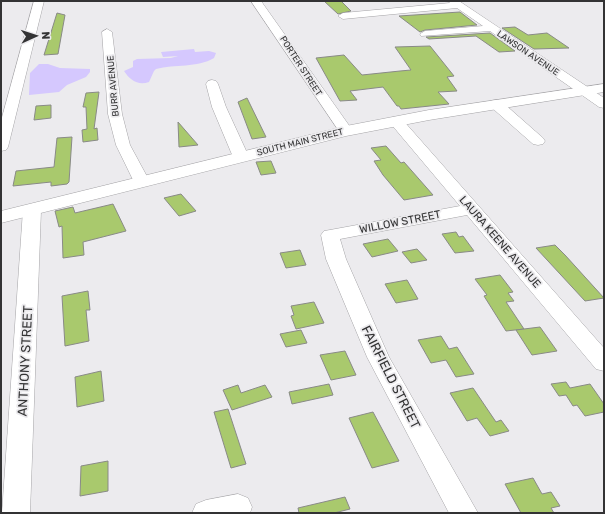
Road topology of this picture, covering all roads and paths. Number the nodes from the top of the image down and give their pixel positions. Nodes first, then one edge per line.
1 (39, 1) edge
2 (256, 1) edge
3 (456, 3) edge
4 (343, 16) dead end
5 (492, 28) junction
6 (107, 32) dead end
7 (425, 34) dead end
8 (212, 84) dead end
9 (604, 88) edge
10 (584, 90) junction
11 (496, 104) junction
12 (604, 104) edge
13 (396, 121) junction
14 (346, 131) junction
15 (538, 141) dead end
16 (1, 147) edge
17 (241, 158) junction
18 (142, 182) junction
19 (471, 209) junction
20 (32, 210) junction
21 (1, 217) edge
22 (330, 236) joint
23 (604, 363) edge
24 (238, 507) dead end
25 (16, 513) edge
26 (206, 513) edge
27 (464, 513) edge

1 - 16 street
2 - 14 street, PORTER STREET
3 - 4 street
3 - 5 street, LAWSON AVENUE
5 - 7 street
5 - 10 street, LAWSON AVENUE
6 - 18 street, BURR AVENUE
8 - 17 street
9 - 10 main road, SOUTH MAIN STREET
10 - 11 main road, SOUTH MAIN STREET
10 - 12 street, LAWSON AVENUE
11 - 13 main road, SOUTH MAIN STREET
11 - 15 street
13 - 14 main road, SOUTH MAIN STREET
13 - 19 street, LAURA KEENE AVENUE
14 - 17 main road, SOUTH MAIN STREET
17 - 18 main road, SOUTH MAIN STREET
18 - 20 main road, SOUTH MAIN STREET
19 - 22 street, WILLOW STREET
19 - 23 street, LAURA KEENE AVENUE
20 - 21 main road, SOUTH MAIN STREET
20 - 25 street, ANTHONY STREET
22 - 27 street, FAIRFIELD STREET
24 - 26 street

